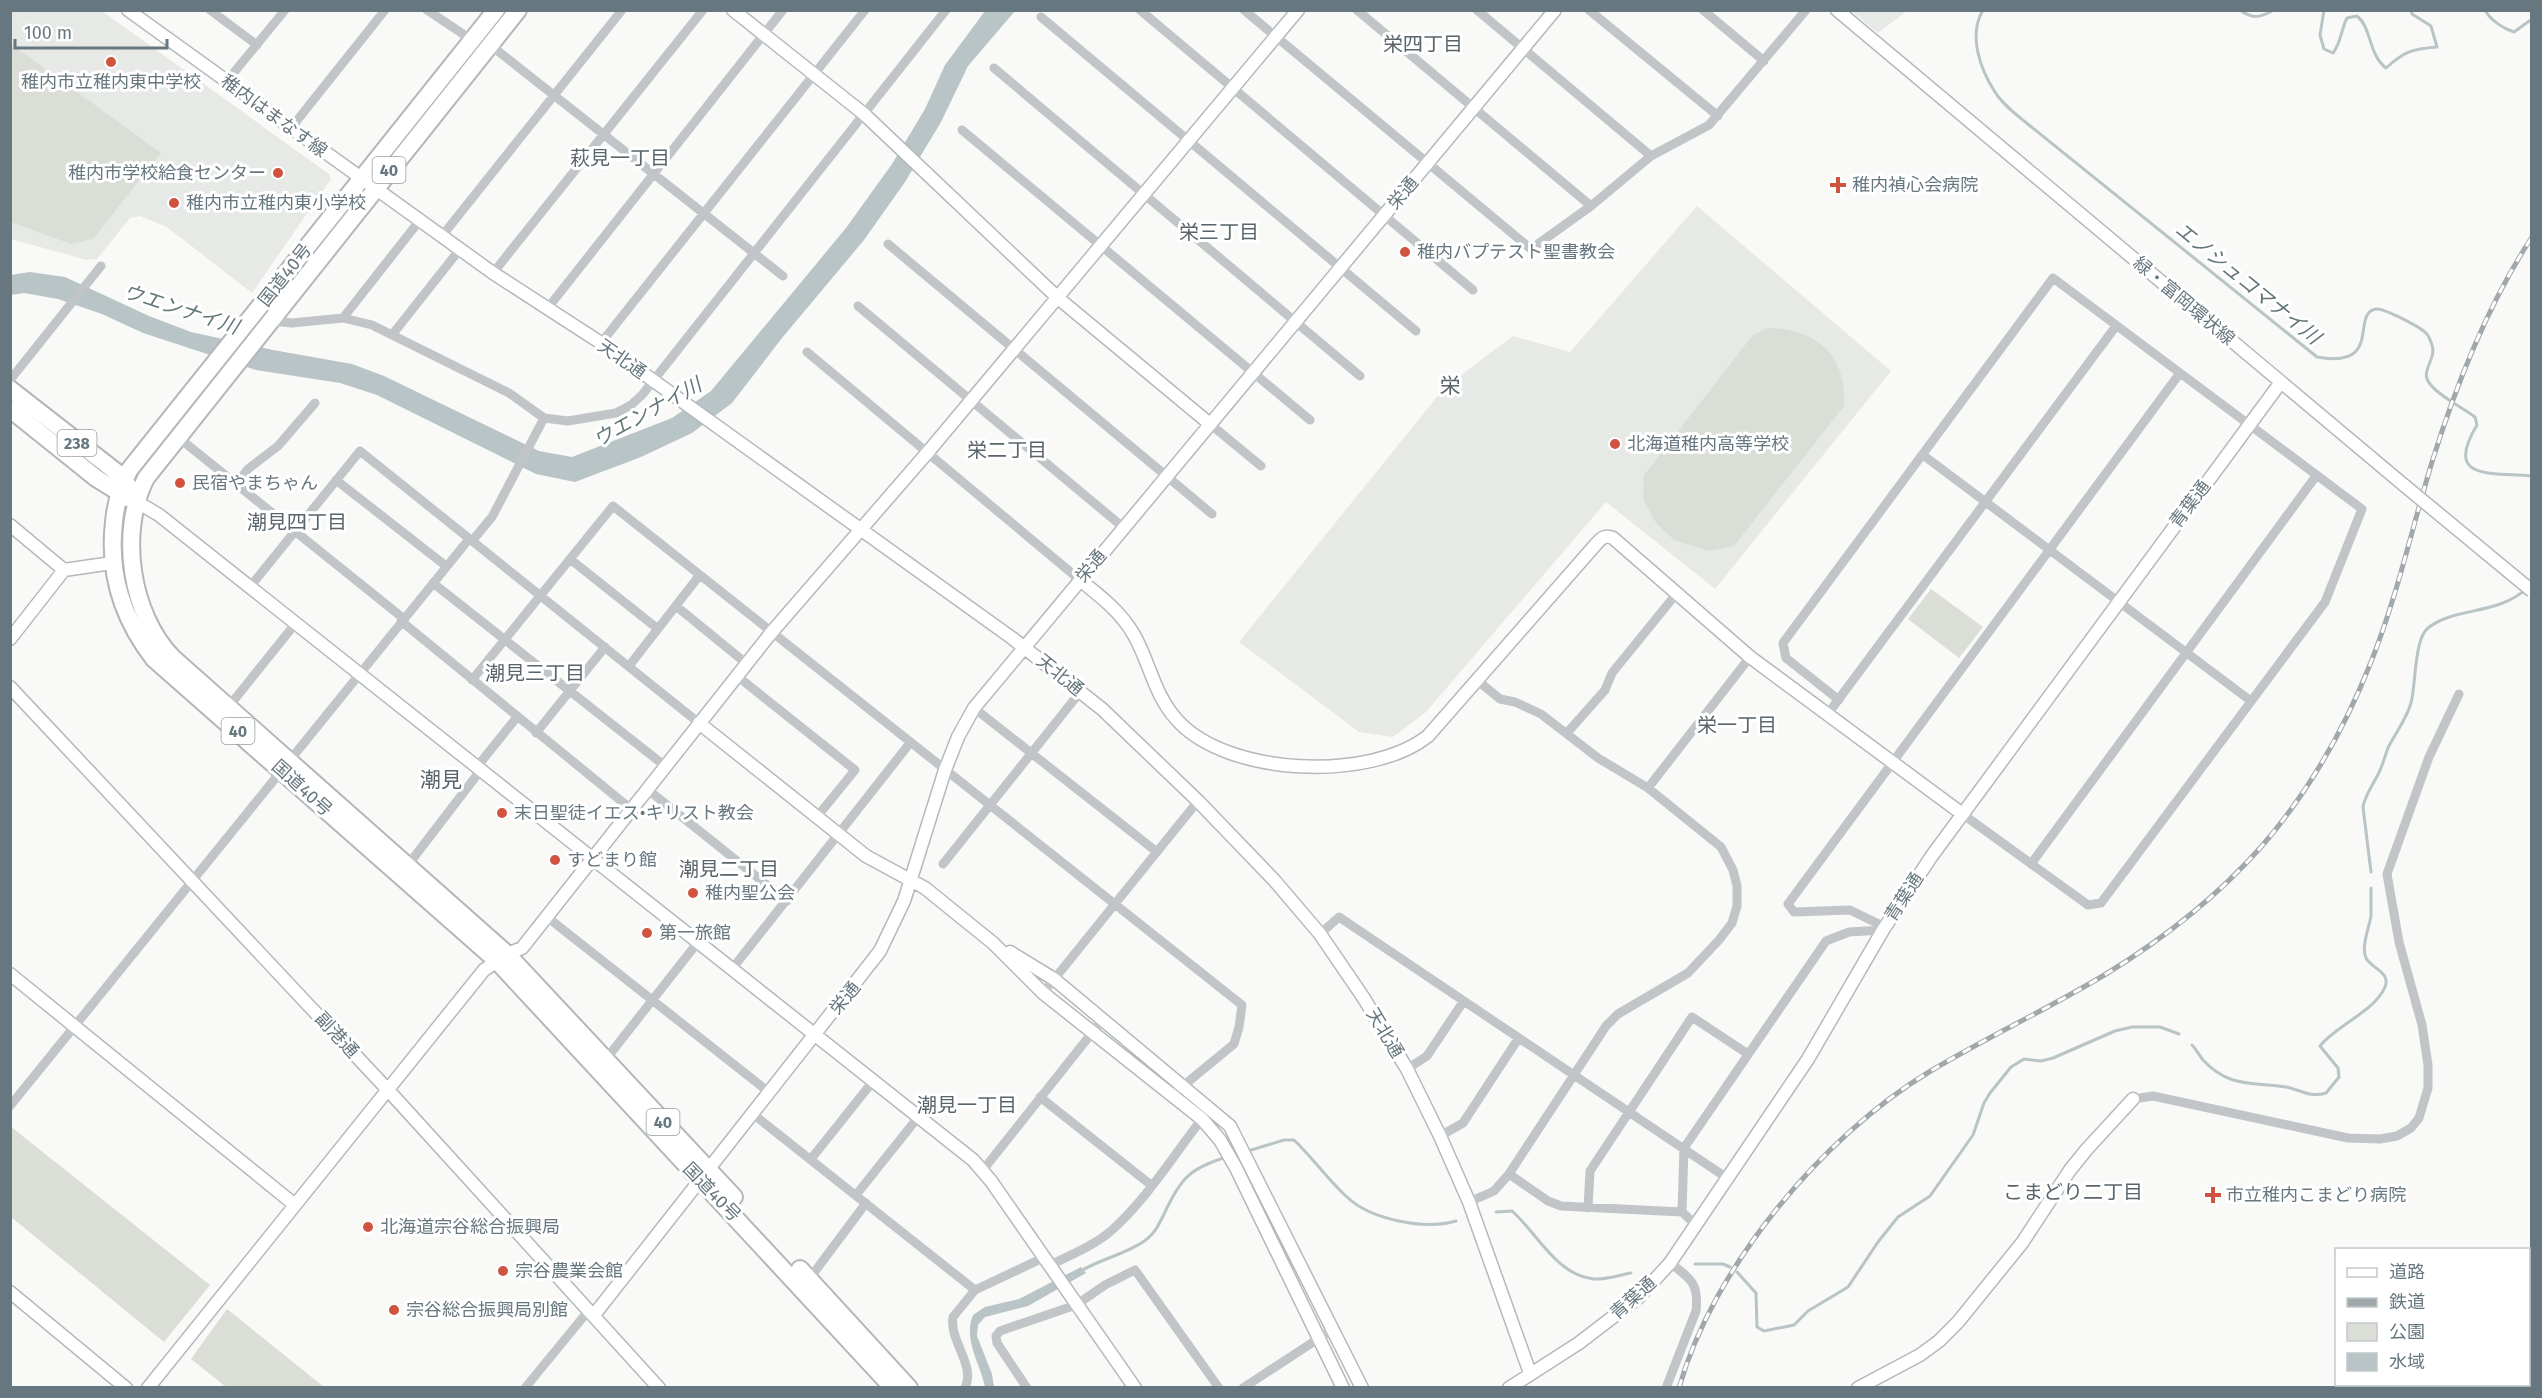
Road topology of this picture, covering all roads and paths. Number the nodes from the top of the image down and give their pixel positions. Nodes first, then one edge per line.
1 (128, 10) edge
2 (210, 10) edge
3 (285, 10) edge
4 (385, 10) edge
5 (427, 10) edge
6 (496, 10) edge
7 (518, 10) edge
8 (622, 10) edge
9 (703, 10) edge
10 (734, 10) edge
11 (783, 10) edge
12 (865, 10) edge
13 (946, 10) edge
14 (1140, 10) edge
15 (1244, 10) edge
16 (1298, 10) edge
17 (1358, 10) edge
18 (1477, 10) edge
19 (1555, 10) edge
20 (1589, 10) edge
21 (1703, 10) edge
22 (1806, 10) edge
23 (1837, 10) edge
24 (1041, 17) dead end
25 (764, 35) junction
26 (1275, 37) junction
27 (472, 42) junction
28 (491, 44) junction
29 (257, 45) junction
30 (1523, 49) junction
31 (1764, 61) junction
32 (994, 68) dead end
33 (814, 74) junction
34 (227, 81) junction
35 (1233, 88) junction
36 (555, 95) junction
37 (1474, 108) junction
38 (864, 114) junction
39 (1718, 116) junction
40 (291, 128) junction
41 (962, 130) dead end
42 (605, 135) junction
43 (1189, 140) junction
44 (1651, 156) junction
45 (1427, 163) junction
46 (654, 174) junction
47 (368, 184) junction
48 (1144, 195) junction
49 (1591, 206) junction
50 (704, 213) junction
51 (1384, 215) junction
52 (420, 220) junction
53 (442, 236) junction
54 (888, 244) dead end
55 (1101, 246) junction
56 (460, 249) junction
57 (754, 253) junction
58 (101, 266) dead end
59 (1340, 268) junction
60 (493, 273) junction
61 (783, 276) dead end
62 (1473, 290) dead end
63 (1058, 298) junction
64 (858, 306) dead end
65 (547, 309) junction
66 (343, 318) junction
67 (1295, 322) junction
68 (267, 326) junction
69 (2116, 326) junction
70 (1416, 331) dead end
71 (392, 335) junction
72 (601, 343) junction
73 (1014, 349) junction
74 (807, 352) dead end
75 (1252, 373) junction
76 (2180, 373) junction
77 (1360, 376) dead end
78 (10, 380) edge
79 (653, 380) junction
80 (2281, 382) junction
81 (10, 389) edge
82 (971, 400) junction
83 (315, 403) dead end
84 (10, 409) edge
85 (544, 418) junction
86 (1310, 420) dead end
87 (1210, 424) junction
88 (2249, 425) junction
89 (179, 438) junction
90 (928, 452) junction
91 (1923, 456) junction
92 (1261, 466) dead end
93 (1166, 476) junction
94 (2316, 476) junction
95 (336, 480) junction
96 (236, 484) junction
97 (121, 486) junction
98 (137, 502) junction
99 (1985, 503) junction
100 (1212, 514) dead end
101 (10, 525) edge
102 (1124, 528) junction
103 (861, 529) junction
104 (295, 532) junction
105 (471, 540) junction
106 (132, 546) junction
107 (2049, 550) junction
108 (570, 559) junction
109 (112, 563) junction
110 (446, 566) junction
111 (64, 570) junction
112 (133, 570) junction
113 (699, 576) junction
114 (1080, 580) junction
115 (433, 583) junction
116 (249, 588) junction
117 (2532, 591) edge
118 (1677, 593) junction
119 (540, 596) junction
120 (2118, 601) junction
121 (676, 606) junction
122 (402, 620) junction
123 (295, 624) junction
124 (658, 629) junction
125 (771, 633) junction
126 (10, 639) edge
127 (505, 639) junction
128 (605, 647) junction
129 (1024, 647) junction
130 (2187, 653) junction
131 (1750, 657) junction
132 (747, 664) junction
133 (629, 666) junction
134 (358, 675) junction
135 (737, 676) junction
136 (472, 680) junction
137 (1477, 680) junction
138 (10, 687) edge
139 (570, 691) junction
140 (1081, 691) junction
141 (2458, 694) dead end
142 (1839, 700) junction
143 (2251, 701) junction
144 (974, 708) junction
145 (225, 712) junction
146 (1827, 715) junction
147 (517, 717) junction
148 (699, 723) junction
149 (536, 732) junction
150 (1567, 733) junction
151 (910, 743) junction
152 (1031, 752) junction
153 (1891, 762) junction
154 (286, 765) junction
155 (665, 766) junction
156 (478, 769) junction
157 (945, 770) junction
158 (1648, 788) junction
159 (647, 789) junction
160 (1198, 801) junction
161 (990, 806) junction
162 (632, 809) junction
163 (1961, 813) junction
164 (816, 818) junction
165 (837, 835) junction
166 (1157, 852) junction
167 (592, 858) junction
168 (943, 864) dead end
169 (2031, 864) junction
170 (404, 871) junction
171 (911, 879) junction
172 (194, 881) junction
173 (787, 900) junction
174 (1113, 905) junction
175 (547, 917) junction
176 (1884, 929) junction
177 (1320, 934) junction
178 (698, 942) junction
179 (993, 943) junction
180 (502, 958) junction
181 (732, 969) junction
182 (10, 974) edge
183 (1054, 979) junction
184 (1043, 993) junction
185 (652, 1001) junction
186 (1463, 1002) junction
187 (1103, 1019) junction
188 (75, 1027) junction
189 (1093, 1032) junction
190 (815, 1035) junction
191 (1518, 1039) junction
192 (1748, 1054) junction
193 (602, 1064) junction
194 (1407, 1069) junction
195 (1574, 1075) junction
196 (874, 1080) junction
197 (1184, 1085) junction
198 (388, 1090) junction
199 (770, 1093) junction
200 (1172, 1095) junction
201 (1040, 1097) junction
202 (2133, 1099) joint
203 (10, 1106) edge
204 (1630, 1112) junction
205 (753, 1114) junction
206 (919, 1116) junction
207 (1203, 1119) junction
208 (1440, 1136) junction
209 (1684, 1148) junction
210 (811, 1159) junction
211 (983, 1170) junction
212 (1509, 1174) junction
213 (705, 1175) junction
214 (1727, 1178) junction
215 (1151, 1185) junction
216 (856, 1195) junction
217 (1469, 1202) junction
218 (866, 1203) junction
219 (295, 1205) junction
220 (1588, 1208) junction
221 (1682, 1212) junction
222 (1696, 1225) junction
223 (1049, 1263) junction
224 (1670, 1263) junction
225 (806, 1284) junction
226 (975, 1290) junction
227 (10, 1292) edge
228 (1074, 1301) junction
229 (592, 1313) junction
230 (1333, 1329) junction
231 (1320, 1336) junction
232 (1530, 1373) junction
233 (126, 1388) edge
234 (148, 1388) edge
235 (525, 1388) edge
236 (659, 1388) edge
237 (893, 1388) edge
238 (909, 1388) edge
239 (965, 1388) edge
240 (1027, 1388) edge
241 (1135, 1388) edge
242 (1219, 1388) edge
243 (1244, 1388) edge
244 (1343, 1388) edge
245 (1362, 1388) edge
246 (1509, 1388) edge
247 (1666, 1388) edge
248 (1858, 1388) edge

1 - 34 street, 稚内はまなす線
2 - 29 street
3 - 29 street
4 - 40 street
5 - 27 street
6 - 27 highway, 国道40号 / 40
7 - 28 highway, 国道40号 / 40
8 - 36 street
9 - 42 street
10 - 25 street
11 - 25 street
12 - 33 street
13 - 38 street
14 - 35 street
15 - 26 street
16 - 26 street
17 - 37 street
18 - 30 street
19 - 30 street, 栄通
20 - 39 street
21 - 31 street
22 - 31 street
23 - 80 street, 緑・富岡環状線
24 - 43 street
25 - 33 street
25 - 46 street
26 - 35 street
26 - 45 street
27 - 28 street
27 - 47 highway, 国道40号 / 40
28 - 36 street
28 - 47 highway, 国道40号 / 40
29 - 34 street
30 - 37 street, 栄通
30 - 44 street
31 - 39 street
32 - 48 street
33 - 38 street
33 - 50 street
34 - 40 street, 稚内はまなす線
35 - 43 street
35 - 51 street
36 - 42 street
36 - 53 street
37 - 45 street, 栄通
37 - 49 street
38 - 57 street
38 - 63 street
39 - 44 street
40 - 47 street, 稚内はまなす線
41 - 55 street
42 - 46 street
42 - 60 street
43 - 48 street
43 - 59 street
44 - 49 street
45 - 49 street
45 - 51 street, 栄通
46 - 50 street
46 - 65 street
47 - 52 street, 天北通
47 - 68 highway, 国道40号 / 40
47 - 97 highway, 国道40号 / 40
48 - 55 street
48 - 67 street
50 - 57 street
50 - 72 street
51 - 59 street, 栄通
51 - 62 street
52 - 53 street, 天北通
52 - 66 street
53 - 56 street, 天北通
54 - 73 street
55 - 63 street
55 - 75 street
56 - 60 street, 天北通
56 - 71 street
57 - 61 street
57 - 79 street
58 - 78 street
59 - 67 street, 栄通
59 - 70 street
60 - 65 street, 天北通
63 - 73 street
63 - 87 street
64 - 82 street
65 - 72 street, 天北通
66 - 68 street
66 - 71 street
67 - 75 street, 栄通
67 - 77 street
68 - 89 highway, 国道40号 / 40
69 - 76 street
69 - 91 street
69 - 99 street
71 - 85 street
72 - 79 street, 天北通
73 - 82 street
73 - 93 street
74 - 90 street
75 - 86 street
75 - 87 street, 栄通
76 - 88 street
76 - 107 street
79 - 85 street
79 - 103 street, 天北通
80 - 88 street, 青葉通
80 - 117 street, 緑・富岡環状線, bridge
81 - 97 highway, 238
82 - 90 street
82 - 102 street
83 - 96 street
84 - 97 highway, 238
85 - 105 street
87 - 92 street
87 - 93 street, 栄通
88 - 94 street
88 - 120 street, 青葉通
89 - 96 street
89 - 98 highway, 国道40号 / 40
90 - 103 street
90 - 114 street
91 - 99 street
91 - 142 street
93 - 100 street
93 - 102 street, 栄通
94 - 130 street
94 - 143 street
95 - 104 street
95 - 105 street
95 - 110 street
96 - 104 street
97 - 98 highway, 238
97 - 109 highway, 国道40号 / 40
98 - 106 highway, 国道40号 / 40
98 - 116 street
99 - 107 street
99 - 142 street
101 - 111 street
102 - 114 street, 栄通
103 - 125 street
103 - 129 street, 天北通
104 - 116 street
104 - 122 street
105 - 110 street
105 - 119 street
106 - 109 street
106 - 112 highway, 国道40号 / 40
107 - 120 street
107 - 153 street
108 - 113 street
108 - 119 street
108 - 124 street
109 - 111 street
109 - 112 street
109 - 145 highway, 国道40号 / 40
110 - 115 street
111 - 126 street
112 - 145 highway, 国道40号 / 40
113 - 121 street
113 - 125 street
114 - 129 street, 栄通
114 - 137 street
115 - 122 street
115 - 127 street
116 - 123 street
118 - 131 street
118 - 137 street
118 - 150 street
119 - 127 street
119 - 128 street
120 - 130 street
120 - 163 street, 青葉通
121 - 124 street
121 - 132 street
122 - 134 street
122 - 136 street
123 - 134 street
123 - 145 street
124 - 133 street
125 - 132 street
125 - 151 street
127 - 136 street
127 - 139 street
128 - 133 street
128 - 139 street
129 - 140 street, 天北通
129 - 144 street, 栄通
130 - 143 street
130 - 169 street
131 - 146 street
131 - 158 street
132 - 135 street
133 - 148 street
134 - 154 street
134 - 156 street
135 - 148 street
135 - 164 street
136 - 147 street
137 - 150 street
138 - 172 street, 副港通
139 - 149 street
139 - 155 street
140 - 152 street
140 - 160 street, 天北通
141 - 202 street
142 - 146 street
143 - 169 street
144 - 152 street
144 - 157 street, 栄通
145 - 154 highway, 国道40号 / 40
146 - 153 street
147 - 149 street
147 - 156 street
148 - 155 street
148 - 164 street
149 - 162 street
150 - 158 street
151 - 157 street
151 - 165 street
152 - 161 street
152 - 166 street
153 - 163 street
153 - 176 street
154 - 170 highway, 国道40号 / 40
154 - 172 street
155 - 159 street
156 - 167 street
156 - 170 street
157 - 161 street
157 - 171 street, 栄通
158 - 195 street
159 - 162 street
159 - 173 street
160 - 166 street
160 - 177 street, 天北通
161 - 168 street
161 - 174 street
162 - 167 street
163 - 169 street
163 - 176 street, 青葉通
164 - 165 street
165 - 171 street
165 - 173 street
166 - 174 street
167 - 175 street
167 - 178 street
170 - 180 highway, 国道40号 / 40
171 - 179 street
171 - 190 street, 栄通
172 - 188 street
172 - 198 street, 副港通
173 - 181 street
174 - 183 street
174 - 197 street
175 - 180 street
175 - 185 street
176 - 192 street
176 - 214 street, 青葉通
177 - 186 street
177 - 194 street, 天北通
178 - 181 street
178 - 185 street
179 - 183 street
179 - 184 street
180 - 193 highway, 国道40号 / 40
180 - 198 street
181 - 190 street
182 - 188 street
183 - 184 street
183 - 187 street
184 - 189 street
185 - 193 street
185 - 199 street
186 - 191 street
186 - 194 street
187 - 189 street
187 - 197 street
188 - 203 street
188 - 219 street
189 - 200 street
189 - 201 street
190 - 196 street
190 - 199 street, 栄通
191 - 195 street
191 - 208 street
192 - 204 street
192 - 209 street
193 - 213 highway, 国道40号 / 40
194 - 208 street, 天北通
195 - 204 street
195 - 212 street
196 - 206 street
196 - 210 street
197 - 200 street
197 - 230 street
198 - 219 street
198 - 229 street, 副港通
199 - 205 street, 栄通
200 - 207 street
201 - 211 street
201 - 215 street
202 - 248 street
204 - 209 street
204 - 220 street
205 - 210 street
205 - 213 street, 栄通
206 - 211 street
206 - 216 street
207 - 215 street
207 - 231 street
208 - 217 street, 天北通
209 - 214 street
209 - 221 street
210 - 216 street
211 - 223 street
212 - 217 street
212 - 220 street
213 - 225 highway, 国道40号 / 40
213 - 229 street, 栄通
214 - 222 street, 青葉通
215 - 223 street
216 - 218 street
217 - 232 street, 天北通
218 - 225 street
218 - 226 street
219 - 234 street
220 - 221 street
221 - 222 street
222 - 224 street, 青葉通
223 - 226 street
223 - 228 street
224 - 232 street, 青葉通
224 - 247 street
225 - 237 highway, 国道40号 / 40
225 - 238 highway, 国道40号 / 40
226 - 239 street
227 - 233 street
228 - 240 street
228 - 241 street
228 - 242 street
229 - 235 street
229 - 236 street, 副港通
230 - 231 street
230 - 245 street
231 - 243 street
231 - 244 street
232 - 246 street, 青葉通

